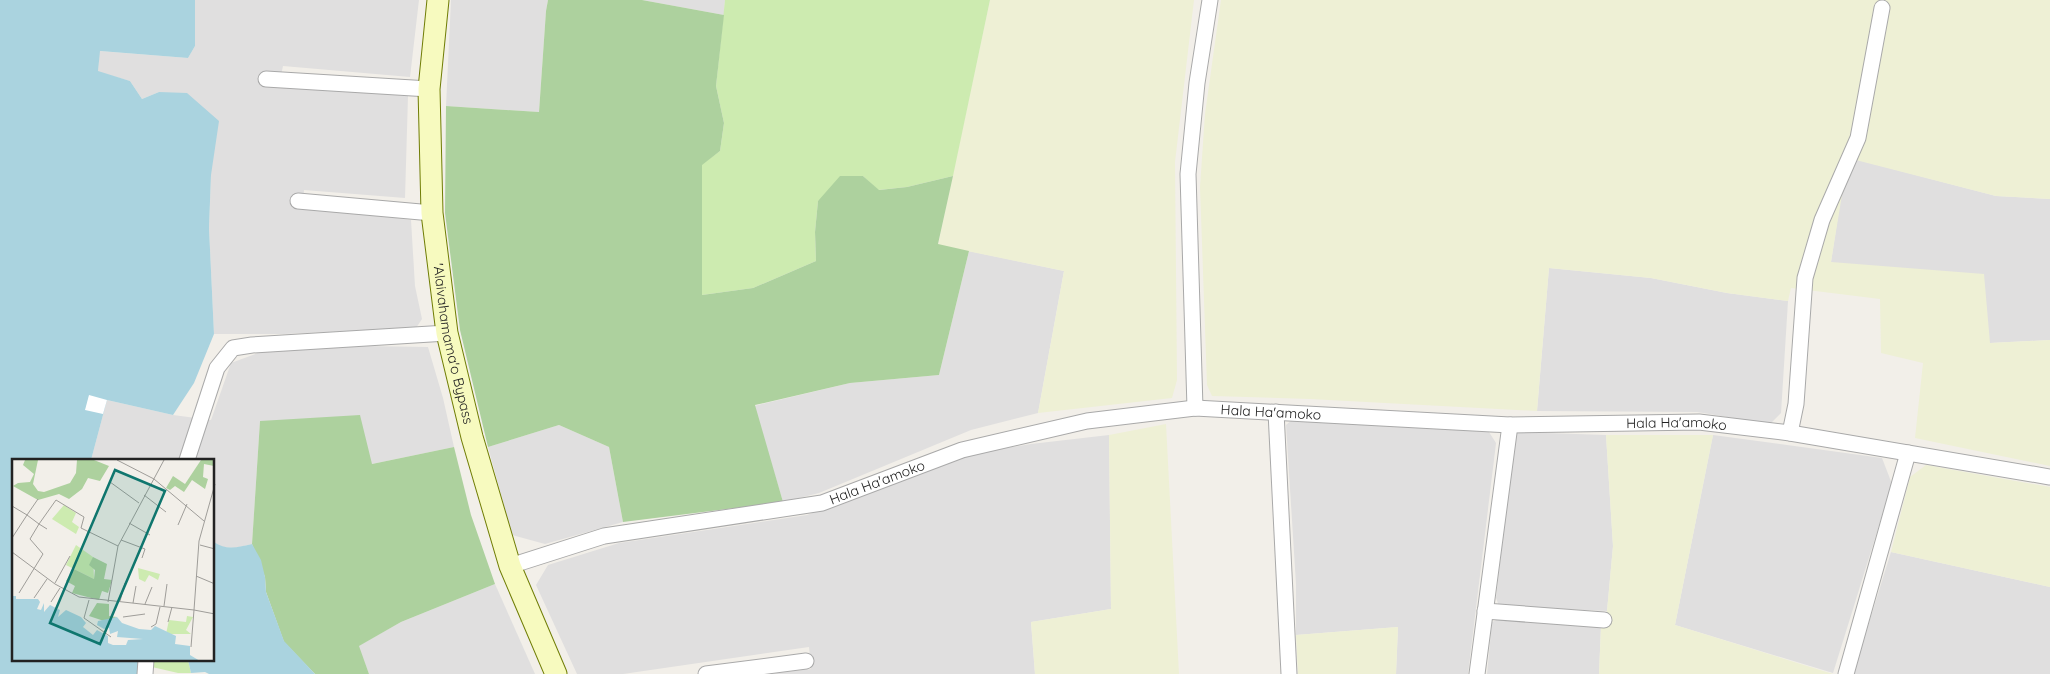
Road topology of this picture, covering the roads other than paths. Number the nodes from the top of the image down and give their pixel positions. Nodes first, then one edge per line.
1 (438, 0) edge
2 (1210, 0) edge
3 (1882, 8) dead end
4 (266, 79) dead end
5 (429, 89) junction
6 (298, 201) dead end
7 (432, 213) junction
8 (446, 333) junction
9 (1196, 408) junction
10 (1276, 412) junction
11 (1510, 425) junction
12 (1790, 433) junction
13 (1908, 453) junction
14 (187, 459) edge
15 (2050, 477) edge
16 (510, 566) junction
17 (1485, 610) junction
18 (1604, 620) dead end
19 (806, 661) dead end
20 (556, 674) edge
21 (706, 674) edge
22 (1289, 674) edge
23 (1478, 674) edge
24 (1846, 674) edge

1 - 5 main road, 'Alaivahamama'o Bypass
2 - 9 street
3 - 12 street
4 - 5 street
5 - 7 main road, 'Alaivahamama'o Bypass
6 - 7 street
7 - 8 main road, 'Alaivahamama'o Bypass
8 - 14 street
8 - 16 main road, 'Alaivahamama'o Bypass
9 - 10 street, Hala Ha'amoko
9 - 16 street, Hala Ha'amoko
10 - 11 street, Hala Ha'amoko
10 - 22 street
11 - 12 street, Hala Ha'amoko
11 - 17 street
12 - 13 street, Hala Ha'amoko
13 - 15 street, Hala Ha'amoko
13 - 24 street
16 - 20 main road, 'Alaivahamama'o Bypass
17 - 18 street
17 - 23 street
19 - 21 street

